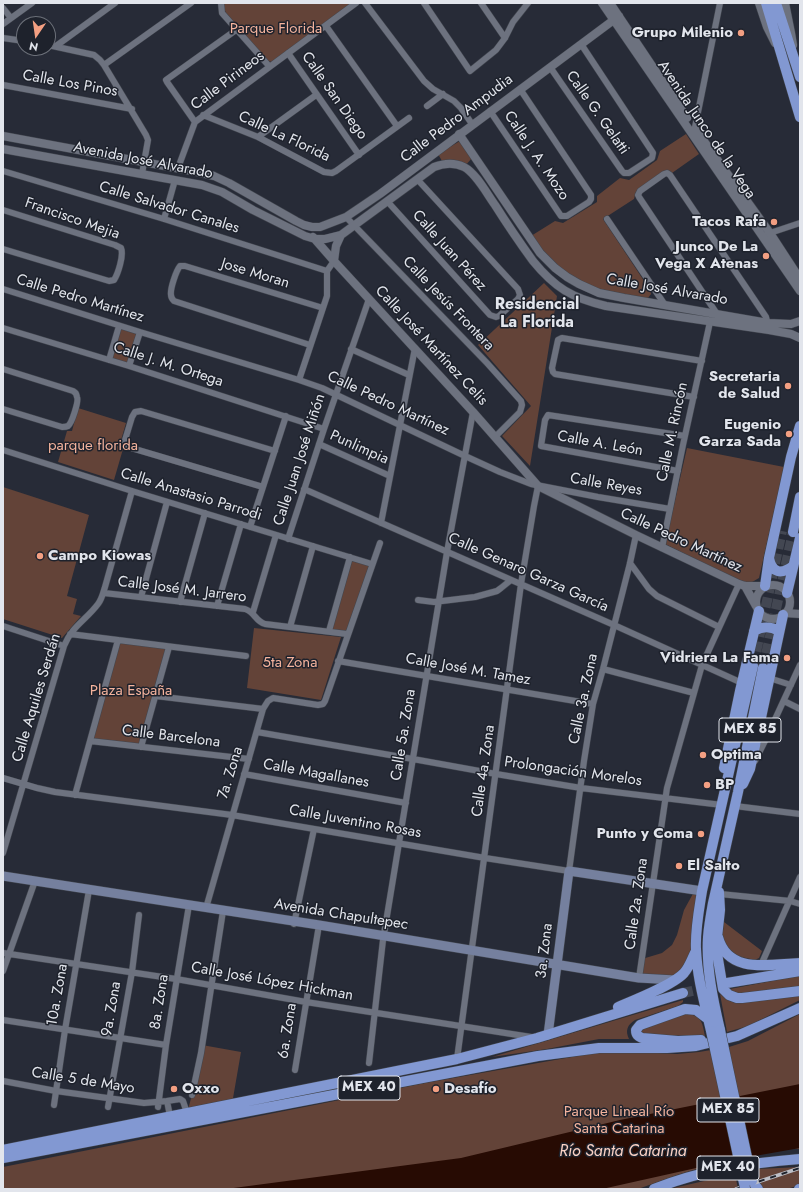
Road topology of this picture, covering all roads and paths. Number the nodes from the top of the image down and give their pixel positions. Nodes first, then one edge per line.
1 (32, 3) edge
2 (115, 3) edge
3 (191, 3) edge
4 (221, 3) edge
5 (356, 3) edge
6 (365, 3) edge
7 (424, 3) edge
8 (481, 3) edge
9 (528, 3) edge
10 (602, 3) edge
11 (610, 3) edge
12 (720, 3) edge
13 (759, 3) edge
14 (766, 3) edge
15 (777, 7) edge
16 (3, 8) edge
17 (11, 18) junction
18 (616, 18) junction
19 (3, 24) edge
20 (326, 26) junction
21 (236, 30) junction
22 (3, 38) edge
23 (505, 38) junction
24 (16, 40) edge
25 (581, 44) junction
26 (56, 46) joint
27 (288, 53) junction
28 (781, 53) junction
29 (104, 65) junction
30 (269, 66) junction
31 (550, 67) junction
32 (800, 77) edge
33 (3, 85) edge
34 (520, 89) junction
35 (443, 94) junction
36 (316, 95) junction
37 (427, 106) dead end
38 (132, 109) junction
39 (490, 111) junction
40 (203, 115) junction
41 (800, 117) edge
42 (409, 118) dead end
43 (195, 122) junction
44 (472, 124) junction
45 (397, 126) junction
46 (694, 132) junction
47 (459, 134) junction
48 (3, 136) edge
49 (258, 137) junction
50 (3, 149) edge
51 (434, 153) junction
52 (359, 155) junction
53 (144, 162) junction
54 (478, 162) junction
55 (441, 165) junction
56 (178, 168) junction
57 (468, 170) junction
58 (3, 171) edge
59 (142, 174) junction
60 (417, 179) junction
61 (175, 180) junction
62 (387, 201) junction
63 (3, 210) edge
64 (346, 217) junction
65 (164, 219) junction
66 (607, 219) dead end
67 (800, 223) edge
68 (304, 225) junction
69 (354, 226) junction
70 (341, 235) junction
71 (766, 235) junction
72 (315, 239) junction
73 (3, 249) edge
74 (334, 261) junction
75 (327, 271) junction
76 (800, 279) edge
77 (3, 289) edge
78 (800, 291) edge
79 (369, 299) junction
80 (665, 305) junction
81 (323, 308) junction
82 (686, 309) junction
83 (717, 314) junction
84 (684, 318) junction
85 (799, 320) edge
86 (710, 322) junction
87 (119, 326) junction
88 (769, 326) junction
89 (3, 328) edge
90 (140, 332) junction
91 (800, 338) edge
92 (310, 345) junction
93 (415, 348) junction
94 (351, 349) junction
95 (109, 360) junction
96 (702, 360) junction
97 (129, 366) junction
98 (3, 369) edge
99 (409, 375) junction
100 (299, 380) junction
101 (336, 394) junction
102 (694, 397) junction
103 (3, 409) edge
104 (473, 412) junction
105 (286, 416) junction
106 (400, 425) junction
107 (800, 426) edge
108 (324, 429) junction
109 (685, 436) junction
110 (495, 437) junction
111 (319, 444) junction
112 (800, 445) edge
113 (3, 450) edge
114 (275, 451) junction
115 (465, 456) junction
116 (678, 471) junction
117 (390, 476) junction
118 (538, 486) junction
119 (263, 487) junction
120 (304, 489) junction
121 (132, 491) junction
122 (800, 498) edge
123 (167, 502) junction
124 (670, 508) junction
125 (205, 513) junction
126 (381, 523) junction
127 (241, 524) junction
128 (250, 527) junction
129 (792, 534) edge
130 (276, 535) junction
131 (636, 535) junction
132 (288, 538) junction
133 (380, 543) dead end
134 (313, 546) junction
135 (662, 548) junction
136 (447, 552) junction
137 (350, 557) junction
138 (769, 558) junction
139 (630, 563) junction
140 (372, 564) junction
141 (793, 566) junction
142 (511, 580) junction
143 (521, 584) junction
144 (742, 585) junction
145 (765, 586) junction
146 (104, 593) junction
147 (141, 597) junction
148 (788, 598) junction
149 (418, 600) dead end
150 (180, 602) junction
151 (439, 602) junction
152 (217, 606) junction
153 (758, 610) junction
154 (253, 612) junction
155 (800, 613) edge
156 (784, 614) junction
157 (614, 625) junction
158 (3, 626) edge
159 (290, 627) junction
160 (719, 627) junction
161 (328, 631) junction
162 (754, 631) junction
163 (780, 631) junction
164 (70, 634) junction
165 (347, 634) junction
166 (118, 640) junction
167 (64, 646) junction
168 (170, 647) junction
169 (246, 656) dead end
170 (338, 661) junction
171 (702, 665) junction
172 (800, 665) edge
173 (603, 669) junction
174 (427, 676) junction
175 (769, 678) junction
176 (742, 683) junction
177 (791, 685) junction
178 (508, 690) junction
179 (694, 692) junction
180 (156, 696) junction
181 (784, 701) junction
182 (593, 704) junction
183 (263, 709) junction
184 (800, 709) edge
185 (257, 732) junction
186 (90, 741) junction
187 (141, 747) junction
188 (249, 759) junction
189 (413, 759) junction
190 (750, 769) junction
191 (244, 774) junction
192 (496, 774) junction
193 (3, 778) edge
194 (24, 784) junction
195 (581, 788) junction
196 (726, 790) junction
197 (738, 792) junction
198 (75, 795) junction
199 (665, 799) junction
200 (406, 804) junction
201 (722, 806) junction
202 (734, 806) junction
203 (800, 814) edge
204 (232, 815) junction
205 (314, 829) junction
206 (400, 844) junction
207 (3, 853) edge
208 (485, 858) junction
209 (569, 871) junction
210 (3, 876) edge
211 (800, 877) edge
212 (3, 880) edge
213 (717, 882) junction
214 (34, 883) junction
215 (653, 884) junction
216 (88, 891) junction
217 (702, 891) junction
218 (720, 894) junction
219 (790, 901) junction
220 (800, 904) edge
221 (189, 907) junction
222 (206, 908) junction
223 (223, 912) junction
224 (139, 915) dead end
225 (294, 924) junction
226 (319, 927) junction
227 (718, 935) junction
228 (383, 938) junction
229 (696, 951) junction
230 (471, 952) junction
231 (6, 954) edge
232 (800, 963) edge
233 (76, 964) junction
234 (761, 965) junction
235 (557, 966) junction
236 (3, 971) edge
237 (800, 971) edge
238 (132, 972) junction
239 (639, 978) junction
240 (176, 979) junction
241 (675, 980) junction
242 (727, 983) dead end
243 (212, 985) junction
244 (800, 991) edge
245 (683, 993) tunnel mouth
246 (306, 1002) junction
247 (800, 1008) edge
248 (374, 1012) junction
249 (708, 1019) junction
250 (3, 1020) edge
251 (590, 1021) junction
252 (462, 1026) junction
253 (65, 1030) junction
254 (715, 1031) junction
255 (548, 1035) junction
256 (737, 1036) junction
257 (121, 1038) junction
258 (537, 1038) junction
259 (166, 1045) junction
260 (457, 1059) junction
261 (368, 1064) dead end
262 (295, 1070) dead end
263 (3, 1081) edge
264 (56, 1090) junction
265 (192, 1095) dead end
266 (109, 1098) junction
267 (167, 1101) junction
268 (54, 1105) dead end
269 (158, 1105) junction
270 (108, 1107) dead end
271 (187, 1113) junction
272 (170, 1116) junction
273 (3, 1150) edge
274 (3, 1158) edge
275 (800, 1159) edge
276 (766, 1161) junction
277 (800, 1165) edge
278 (750, 1187) edge
279 (654, 1189) edge

1 - 17 street
2 - 26 street
3 - 29 street
4 - 21 street
5 - 20 street, Calle Pirineos
6 - 35 street
7 - 23 street
8 - 23 street
9 - 23 street
10 - 18 street, Avenida Junco de la Vega
11 - 18 street, Avenida Junco de la Vega
12 - 46 street
13 - 28 street
14 - 15 highway
15 - 28 highway
15 - 32 highway
16 - 17 street
17 - 19 street
18 - 25 street, Calle Pedro Ampudia
18 - 46 street, Avenida Junco de la Vega
20 - 27 street, Calle Pirineos
20 - 45 street
21 - 30 street
21 - 43 street
22 - 24 street
25 - 31 street, Calle Pedro Ampudia
25 - 31 street, Calle G. Gelatti
26 - 29 street
27 - 30 street, Calle Pirineos
27 - 36 street, Calle San Diego
28 - 41 highway
29 - 38 street
30 - 40 street, Calle Pirineos
31 - 34 street, Calle Pedro Ampudia
33 - 38 street, Calle Los Pinos
34 - 39 street, Calle Pedro Ampudia
34 - 39 street, Calle J. A. Mozo
35 - 37 street
35 - 44 street
36 - 49 street
36 - 52 street, Calle San Diego
38 - 53 street
39 - 44 street, Calle Pedro Ampudia
40 - 43 street, Calle Pirineos
40 - 49 street, Calle La Florida
42 - 45 street, Calle La Florida
43 - 56 street, Calle Pirineos
44 - 47 street, Calle Pedro Ampudia
45 - 52 street, Calle La Florida
46 - 71 street, Avenida Junco de la Vega
47 - 51 street, Calle Pedro Ampudia
47 - 54 street, Calle José Alvarado
48 - 53 street, Avenida José Alvarado
49 - 52 street, Calle La Florida
50 - 59 street, Avenida José Alvarado
51 - 55 street
51 - 64 street, Calle Pedro Ampudia
53 - 56 street, Avenida José Alvarado
53 - 59 street
54 - 57 street
54 - 80 street, Calle José Alvarado
55 - 57 street, Calle Pedro Ampudia
55 - 60 street, Calle Pedro Ampudia
56 - 68 street, Avenida José Alvarado
57 - 84 street, Calle José Alvarado
58 - 65 street, Calle Salvador Canales
59 - 61 street, Avenida José Alvarado
60 - 62 street, Calle Pedro Ampudia
60 - 62 street, Calle Juan Pérez
61 - 65 street
61 - 72 street, Avenida José Alvarado
62 - 69 street, Calle Pedro Ampudia
63 - 73 street, Francisco Mejia
64 - 68 street, Calle Pedro Ampudia
64 - 69 street, Calle Jesús Frontera
65 - 75 street, Calle Salvador Canales
66 - 80 street
67 - 71 street
68 - 72 street, Calle José Martínez Celis
69 - 70 street, Calle Pedro Ampudia
69 - 110 street, Calle Jesús Frontera
70 - 72 street, Calle Pedro Ampudia
70 - 74 street
71 - 76 street, Avenida Junco de la Vega
71 - 78 street, Avenida Junco de la Vega
72 - 74 street, Calle José Martínez Celis
74 - 75 street
74 - 79 street, Calle José Martínez Celis
75 - 81 street
77 - 87 street, Calle Pedro Martínez
79 - 93 street, Calle José Martínez Celis
79 - 94 street, Calle Juan José Miñón
80 - 82 street, Calle José Alvarado
81 - 92 street
81 - 92 street, Jose Moran
82 - 83 street, Calle José Alvarado
82 - 84 street
83 - 88 street, Calle José Alvarado
83 - 88 street
84 - 86 street, Calle José Alvarado
85 - 88 street, Calle José Alvarado
86 - 88 street, Calle José Alvarado
86 - 96 street, Calle M. Rincón
87 - 90 street, Calle Pedro Martínez
87 - 95 street
88 - 91 street, Calle José Alvarado
89 - 95 street, Calle J. M. Ortega
90 - 97 street
90 - 100 street, Calle Pedro Martínez
92 - 100 street
93 - 99 street
93 - 104 street, Calle José Martínez Celis
94 - 99 street
94 - 101 street, Calle Juan José Miñón
95 - 97 street, Calle J. M. Ortega
96 - 102 street, Calle M. Rincón
96 - 102 street
97 - 105 street, Calle J. M. Ortega
98 - 103 street
99 - 106 street
100 - 101 street, Calle Pedro Martínez
101 - 106 street, Calle Pedro Martínez
101 - 108 street, Calle Juan José Miñón
102 - 109 street, Calle M. Rincón
104 - 110 street, Calle José Martínez Celis
104 - 115 street, Calle 5a. Zona
105 - 108 street, Calle J. M. Ortega
105 - 114 street
106 - 115 street, Calle Pedro Martínez
106 - 117 street
107 - 138 highway
108 - 111 street, Calle Juan José Miñón
109 - 116 street, Calle M. Rincón
109 - 116 street, Calle A. León
110 - 118 street, Calle José Martínez Celis
111 - 117 street, Punlimpia
111 - 120 street, Calle Juan José Miñón
112 - 129 highway
113 - 121 street, Calle Anastasio Parrodi
114 - 119 street
114 - 119 street
115 - 118 street, Calle Pedro Martínez
115 - 136 street, Calle 5a. Zona
116 - 124 street, Calle M. Rincón
117 - 126 street
118 - 124 street, Calle Reyes
118 - 131 street, Calle Pedro Martínez
118 - 143 street, Calle 4a. Zona
119 - 128 street
120 - 126 street, Calle Genaro Garza García
120 - 132 street, Calle Juan José Miñón
121 - 123 street, Calle Anastasio Parrodi
121 - 146 street, Calle Aquiles Serdán
122 - 129 highway
123 - 125 street, Calle Anastasio Parrodi
123 - 147 street
124 - 135 street, Calle M. Rincón
125 - 127 street, Calle Anastasio Parrodi
125 - 150 street
126 - 136 street, Calle Genaro Garza García
127 - 128 street, Calle Anastasio Parrodi
127 - 152 street
128 - 130 street, Calle Anastasio Parrodi
129 - 141 highway
130 - 132 street, Calle Anastasio Parrodi
130 - 154 street, Calle Juan José Miñón
131 - 135 street, Calle Pedro Martínez
131 - 139 street, Calle 3a. Zona
132 - 134 street, Calle Anastasio Parrodi
133 - 140 street
134 - 137 street, Calle Anastasio Parrodi
134 - 159 street
135 - 144 street, Calle Pedro Martínez
136 - 142 street, Calle Genaro Garza García
136 - 151 street, Calle 5a. Zona
137 - 140 street, Calle Anastasio Parrodi
137 - 161 street
138 - 141 highway
138 - 145 highway
139 - 157 street, Calle 3a. Zona
139 - 160 street
140 - 165 street
141 - 148 highway
142 - 143 street, Calle Genaro Garza García
142 - 151 street
143 - 157 street, Calle Genaro Garza García
143 - 178 street, Calle 4a. Zona
144 - 145 street, Calle Pedro Martínez
144 - 153 street, Calle Pedro Martínez
144 - 160 street, Calle 2a. Zona
145 - 148 street
145 - 153 street
146 - 147 street, Calle José M. Jarrero
146 - 164 street, Calle Aquiles Serdán
147 - 150 street, Calle José M. Jarrero
148 - 155 street
148 - 156 street
149 - 151 street
150 - 152 street, Calle José M. Jarrero
151 - 174 street, Calle 5a. Zona
152 - 154 street, Calle José M. Jarrero
153 - 156 street
153 - 162 highway
154 - 159 street, Calle José M. Jarrero
155 - 156 street
156 - 163 highway
157 - 171 street, Calle Genaro Garza García
157 - 173 street, Calle 3a. Zona
158 - 167 street
159 - 161 street, Calle José M. Jarrero
160 - 171 street, Calle 2a. Zona
161 - 165 street, Calle José M. Jarrero
162 - 163 highway
162 - 176 highway
163 - 175 highway
164 - 166 street
164 - 167 street, Calle Aquiles Serdán
165 - 170 street
166 - 168 street
166 - 186 street
167 - 194 street, Calle Aquiles Serdán
168 - 169 street
168 - 180 street
170 - 174 street, Calle José M. Tamez
170 - 183 street
171 - 176 street, Calle Genaro Garza García
171 - 179 street, Calle 2a. Zona
172 - 177 street
173 - 179 street
173 - 182 street, Calle 3a. Zona
174 - 178 street, Calle José M. Tamez
174 - 189 street, Calle 5a. Zona
175 - 177 street
175 - 190 highway
176 - 196 highway
177 - 181 street
178 - 182 street, Calle José M. Tamez
178 - 192 street, Calle 4a. Zona
179 - 199 street, Calle 2a. Zona
180 - 183 street
180 - 187 street
181 - 184 street
181 - 190 street
182 - 195 street, Calle 3a. Zona
183 - 185 street, 7a. Zona
185 - 188 street, 7a. Zona
185 - 189 street, Prolongación Morelos
186 - 187 street, Calle Barcelona
186 - 198 street
187 - 188 street, Calle Barcelona
188 - 191 street, 7a. Zona
189 - 192 street, Prolongación Morelos
189 - 200 street, Calle 5a. Zona
190 - 197 highway
191 - 200 street, Calle Magallanes
191 - 204 street, 7a. Zona
192 - 195 street, Prolongación Morelos
192 - 208 street, Calle 4a. Zona
193 - 194 street, Calle Juventino Rosas
194 - 198 street, Calle Juventino Rosas
194 - 207 street, Calle Aquiles Serdán
195 - 199 street, Prolongación Morelos
195 - 209 street, Calle 3a. Zona
196 - 197 highway, MEX 85
196 - 201 highway, MEX 85
197 - 202 highway, MEX 85
198 - 204 street, Calle Juventino Rosas
199 - 201 street, Prolongación Morelos
199 - 215 street, Calle 2a. Zona
200 - 206 street, Calle 5a. Zona
201 - 217 highway, MEX 85
202 - 203 street
202 - 213 highway, MEX 85
204 - 205 street, Calle Juventino Rosas
204 - 222 street, 7a. Zona
205 - 206 street, Calle Juventino Rosas
205 - 225 street
206 - 208 street, Calle Juventino Rosas
206 - 228 street, Calle 5a. Zona
208 - 209 street, Calle Juventino Rosas
208 - 230 street, Calle 4a. Zona
209 - 215 main road, Calle Juventino Rosas
209 - 235 main road, 3a. Zona
210 - 214 main road, Avenida Chapultepec
211 - 219 street
212 - 214 main road
213 - 218 highway
213 - 254 highway, MEX 85
214 - 216 main road, Avenida Chapultepec
214 - 231 street
215 - 217 main road, Calle Juventino Rosas
215 - 239 street, Calle 2a. Zona
216 - 221 main road, Avenida Chapultepec
216 - 233 street, 10a. Zona
217 - 229 highway, MEX 85
218 - 219 street
218 - 227 highway
219 - 220 street
219 - 234 street
221 - 222 main road, Avenida Chapultepec
221 - 223 main road
221 - 240 street, 8a. Zona
222 - 223 main road, Avenida Chapultepec
223 - 225 main road, Avenida Chapultepec
223 - 243 street
224 - 238 street, 9a. Zona
225 - 226 main road, Avenida Chapultepec
226 - 228 main road, Avenida Chapultepec
226 - 246 street, 6a. Zona
227 - 234 highway
227 - 244 highway
228 - 230 main road, Avenida Chapultepec
228 - 248 street, Calle 5a. Zona
229 - 241 highway
229 - 249 highway, MEX 85
230 - 235 main road, Avenida Chapultepec
230 - 252 street, Calle 4a. Zona
231 - 233 street, Calle José López Hickman
231 - 236 street
232 - 234 highway
233 - 238 street, Calle José López Hickman
233 - 253 street, 10a. Zona
235 - 239 main road, Avenida Chapultepec
235 - 255 main road, 3a. Zona
237 - 242 highway
238 - 240 street, Calle José López Hickman
238 - 257 street, 9a. Zona
239 - 241 main road, Avenida Chapultepec
240 - 243 street, Calle José López Hickman
240 - 259 street, 8a. Zona
241 - 251 highway
243 - 246 street, Calle José López Hickman
243 - 265 street
245 - 251 highway, MEX 40
246 - 248 street, Calle José López Hickman
246 - 262 street, 6a. Zona
247 - 256 highway, MEX 40
248 - 252 street, Calle José López Hickman
248 - 261 street, Calle 5a. Zona
249 - 254 highway, MEX 85
249 - 256 highway
250 - 253 street
251 - 255 highway, MEX 40
252 - 258 street, Calle José López Hickman
252 - 260 street, Calle 4a. Zona
253 - 257 street
253 - 264 street, 10a. Zona
254 - 278 highway, MEX 85, bridge
255 - 258 highway, MEX 40
256 - 274 highway, MEX 40
257 - 259 street
257 - 266 street, 9a. Zona
258 - 260 highway, MEX 40
259 - 269 street, 8a. Zona
260 - 271 highway, MEX 40
263 - 264 street, Calle 5 de Mayo
264 - 266 street, Calle 5 de Mayo
264 - 268 street, 10a. Zona
266 - 269 street, Calle 5 de Mayo
266 - 270 street, 9a. Zona
267 - 269 street, Calle 5 de Mayo
267 - 271 street
267 - 272 street
271 - 272 highway, MEX 40
272 - 273 highway, MEX 40
275 - 276 highway, MEX 40
276 - 277 highway
276 - 279 highway, MEX 40

